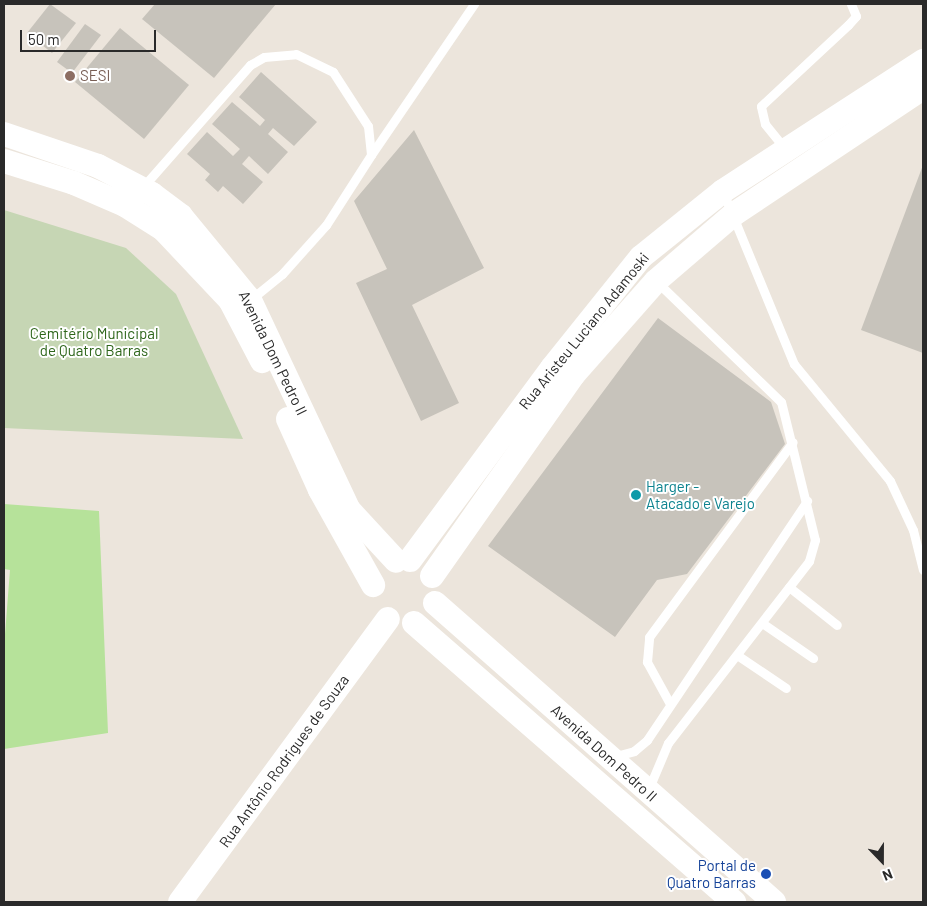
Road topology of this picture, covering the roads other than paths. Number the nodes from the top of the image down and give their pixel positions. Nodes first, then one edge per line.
1 (474, 4) edge
2 (851, 4) edge
3 (923, 61) edge
4 (923, 88) edge
5 (4, 134) edge
6 (371, 155) junction
7 (4, 160) edge
8 (793, 160) junction
9 (142, 188) junction
10 (723, 191) junction
11 (734, 214) junction
12 (656, 281) junction
13 (250, 300) junction
14 (793, 442) junction
15 (807, 501) junction
16 (403, 560) junction
17 (923, 570) edge
18 (432, 576) junction
19 (373, 585) junction
20 (789, 587) junction
21 (435, 603) junction
22 (388, 619) junction
23 (414, 622) junction
24 (762, 623) junction
25 (837, 625) dead end
26 (737, 655) junction
27 (813, 658) dead end
28 (786, 688) dead end
29 (669, 702) junction
30 (610, 758) junction
31 (647, 793) junction
32 (180, 902) edge
33 (734, 902) edge
34 (774, 902) edge

1 - 6 lane
2 - 8 lane
3 - 8 main road, Rua Aristeu Luciano Adamoski
4 - 8 main road, Rua Aristeu Luciano Adamoski
5 - 9 main road, Avenida Dom Pedro II
6 - 9 lane
6 - 13 lane
7 - 19 main road, Avenida Dom Pedro II
8 - 10 main road, Rua Aristeu Luciano Adamoski
8 - 11 main road, Rua Aristeu Luciano Adamoski
9 - 13 main road, Avenida Dom Pedro II
10 - 11 lane
10 - 16 main road, Rua Aristeu Luciano Adamoski
11 - 12 main road, Rua Aristeu Luciano Adamoski
11 - 17 lane
12 - 14 lane
12 - 18 main road, Rua Aristeu Luciano Adamoski
13 - 16 main road, Avenida Dom Pedro II
14 - 15 lane
14 - 29 lane
15 - 20 lane
15 - 29 lane
16 - 18 main road, Avenida Dom Pedro II
16 - 19 main road
18 - 21 main road
19 - 22 main road, Avenida Dom Pedro II
20 - 24 lane
20 - 25 lane
21 - 23 main road
21 - 30 main road, Avenida Dom Pedro II
22 - 23 main road
22 - 32 main road, Rua Antônio Rodrigues de Souza
23 - 33 main road, Avenida Dom Pedro II
24 - 26 lane
24 - 27 lane
26 - 28 lane
26 - 31 lane
29 - 30 lane
30 - 31 main road, Avenida Dom Pedro II
31 - 34 main road, Avenida Dom Pedro II

